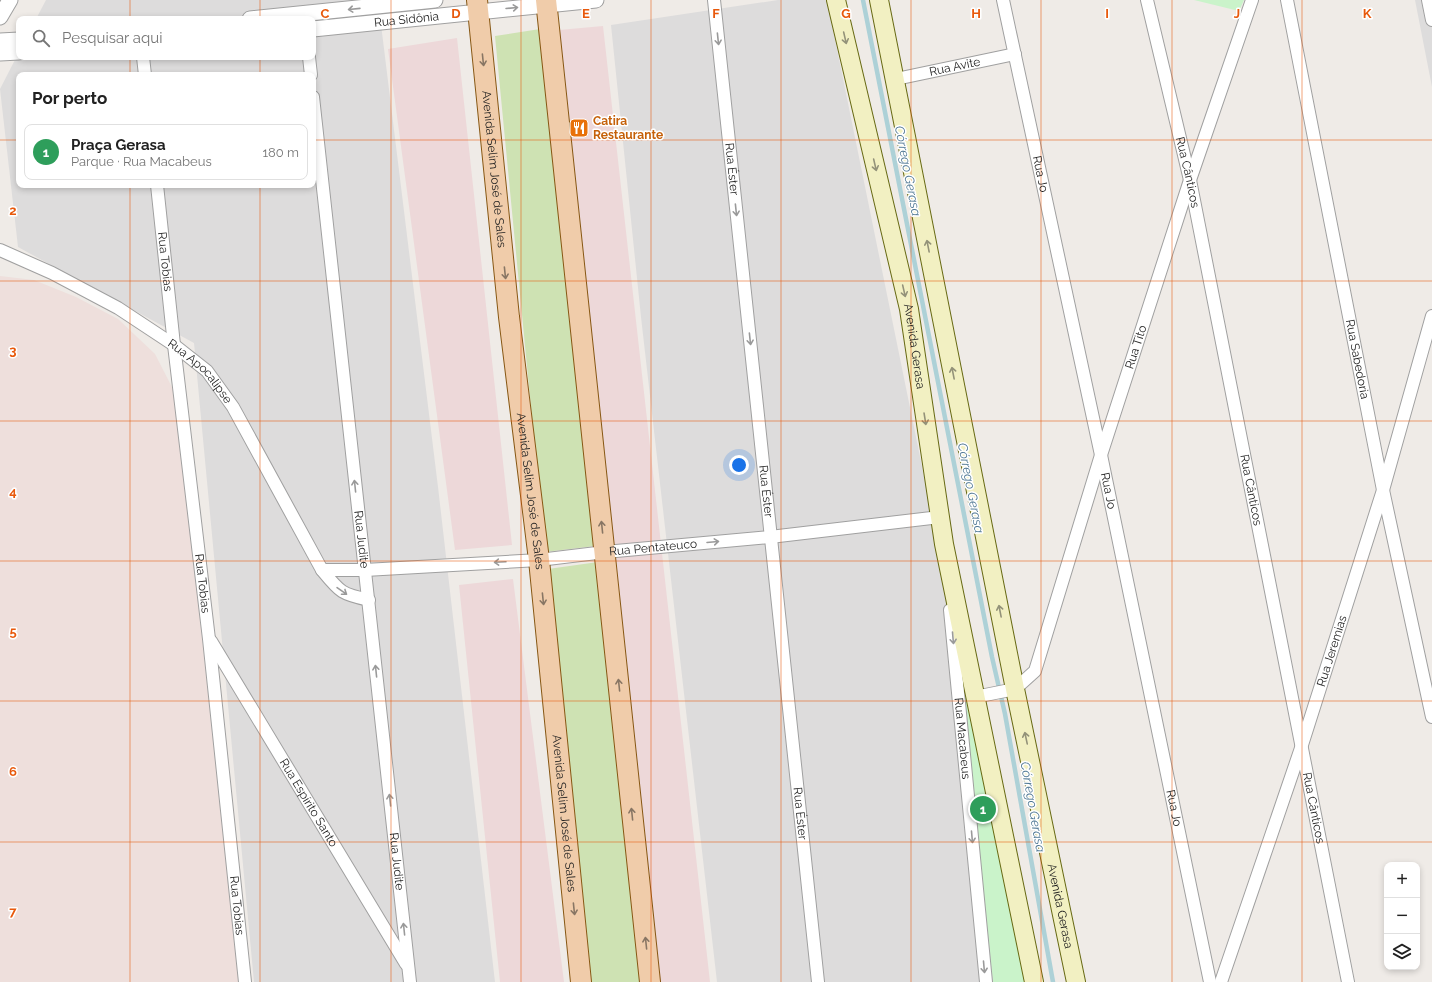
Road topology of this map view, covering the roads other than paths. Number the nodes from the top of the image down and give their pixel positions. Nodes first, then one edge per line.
1 (10, 0) edge
2 (435, 0) edge
3 (596, 0) edge
4 (714, 0) edge
5 (836, 0) edge
6 (880, 0) edge
7 (1003, 0) edge
8 (1147, 0) edge
9 (1252, 0) edge
10 (1287, 0) edge
11 (1428, 0) edge
12 (546, 3) edge
13 (477, 6) edge
14 (312, 16) edge
15 (0, 17) edge
16 (1432, 20) edge
17 (316, 29) edge
18 (16, 40) edge
19 (0, 41) edge
20 (16, 52) edge
21 (0, 53) edge
22 (1015, 54) junction
23 (143, 60) edge
24 (309, 60) edge
25 (145, 72) edge
26 (311, 72) edge
27 (896, 79) junction
28 (316, 124) edge
29 (1190, 180) junction
30 (157, 188) edge
31 (0, 250) edge
32 (1432, 316) edge
33 (174, 344) junction
34 (1101, 455) junction
35 (1383, 490) junction
36 (940, 517) junction
37 (770, 537) junction
38 (944, 544) junction
39 (605, 552) junction
40 (539, 560) junction
41 (322, 570) junction
42 (365, 570) junction
43 (369, 600) junction
44 (209, 639) junction
45 (1011, 690) junction
46 (979, 696) junction
47 (1432, 717) edge
48 (1301, 748) junction
49 (408, 967) junction
50 (245, 982) edge
51 (410, 982) edge
52 (581, 982) edge
53 (650, 982) edge
54 (818, 982) edge
55 (986, 982) edge
56 (1034, 982) edge
57 (1076, 982) edge
58 (1210, 982) edge
59 (1221, 982) edge
60 (1348, 982) edge

1 - 15 street
2 -> 14 street, Rua Sidônia
3 - 12 street, Rua Sidônia
4 -> 37 street, Rua Éster
5 -> 36 main road, Avenida Gerasa
6 - 27 main road, Avenida Gerasa
7 - 22 street, Rua Jo
8 - 29 street, Rua Cânticos
9 - 29 street, Rua Tito
10 - 35 street, Rua Sabedoria
11 - 16 street
13 -> 12 street, Rua Sidônia
39 -> 12 main road
13 - 17 street, Rua Sidônia
13 -> 40 main road, Avenida Selim José de Sales
18 - 19 street
20 - 21 street
22 - 27 street, Rua Avite
22 - 34 street, Rua Jo
23 - 25 street
24 - 26 street
45 -> 27 main road, Avenida Gerasa
42 -> 28 street, Rua Judite
29 - 34 street, Rua Tito
29 - 48 street, Rua Cânticos
30 - 33 street, Rua Tobias
31 - 33 street, Rua Apocalipse
32 - 35 street, Rua Jeremias
33 - 41 street, Rua Apocalipse
33 - 44 street, Rua Tobias
34 - 45 street, Rua Tito
34 - 58 street, Rua Jo
35 - 47 street, Rua Sabedoria
35 - 48 street, Rua Jeremias
36 - 37 street, Rua Pentateuco
36 - 38 main road, Avenida Gerasa
39 -> 37 street, Rua Pentateuco
37 - 54 street, Rua Éster
38 - 46 main road, Avenida Gerasa
38 -> 55 street, Rua Macabeus
39 - 40 street, Rua Pentateuco
53 -> 39 main road
40 -> 42 street, Rua Pentateuco
40 -> 52 main road, Avenida Selim José de Sales
41 - 42 street
41 -> 43 street, Rua Apocalipse
42 - 43 street, Rua Judite
49 -> 43 street, Rua Judite
44 - 49 street, Rua Espírito Santo
44 - 50 street, Rua Tobias
45 - 46 street
57 -> 45 main road, Avenida Gerasa
46 - 56 main road, Avenida Gerasa
48 - 59 street, Rua Jeremias
48 - 60 street, Rua Cânticos
49 - 51 street, Rua Judite

